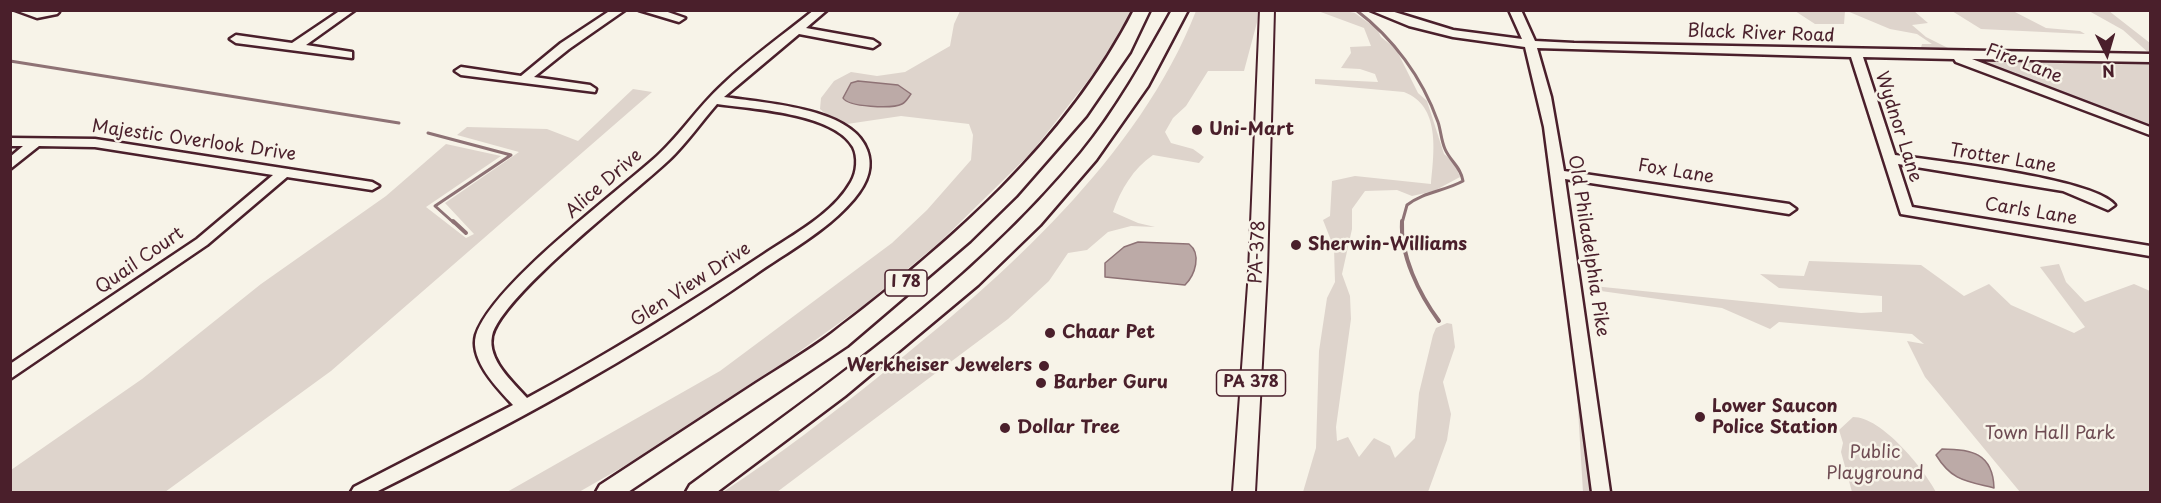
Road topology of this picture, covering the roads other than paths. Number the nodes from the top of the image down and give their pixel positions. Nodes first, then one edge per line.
1 (20, 10) edge
2 (350, 10) edge
3 (620, 10) edge
4 (644, 10) edge
5 (822, 10) edge
6 (1142, 10) edge
7 (1180, 10) edge
8 (1267, 10) edge
9 (1375, 10) edge
10 (1515, 10) edge
11 (53, 12) edge
12 (679, 18) dead end
13 (797, 30) junction
14 (236, 39) dead end
15 (873, 44) dead end
16 (1533, 45) junction
17 (295, 47) junction
18 (1856, 54) junction
19 (348, 55) dead end
20 (1952, 56) junction
21 (2151, 58) edge
22 (460, 71) dead end
23 (524, 80) junction
24 (590, 89) dead end
25 (714, 100) junction
26 (2151, 131) edge
27 (10, 142) edge
28 (36, 142) junction
29 (1889, 158) junction
30 (10, 165) edge
31 (285, 172) junction
32 (1558, 174) junction
33 (372, 186) dead end
34 (2108, 205) dead end
35 (1789, 210) dead end
36 (1906, 211) joint
37 (2151, 251) edge
38 (10, 373) edge
39 (525, 408) junction
40 (360, 492) edge
41 (609, 492) edge
42 (699, 492) edge
43 (1244, 492) edge
44 (1601, 492) edge

1 - 11 street
2 - 17 street
3 - 23 street
4 - 12 street
5 - 13 street, Alice Drive
6 - 41 highway, I 78
7 - 42 highway, I 78
8 - 43 main road, PA-378 / PA 378
9 - 16 street, Black River Road
10 - 16 street, Old Philadelphia Pike
13 - 15 street
13 - 25 street, Alice Drive
14 - 17 street
16 - 18 street, Black River Road
16 - 32 street, Old Philadelphia Pike
17 - 19 street
18 - 20 street, Black River Road
18 - 29 street, Wydnor Lane
20 - 21 street, Black River Road
20 - 26 street, Fire Lane
22 - 23 street
23 - 24 street
25 - 39 street, Alice Drive
25 - 39 street, Glen View Drive
27 - 28 street, Majestic Overlook Drive
28 - 30 street
28 - 31 street, Majestic Overlook Drive
29 - 34 street, Trotter Lane
29 - 36 street, Wydnor Lane
31 - 33 street, Majestic Overlook Drive
31 - 38 street, Quail Court
32 - 35 street, Fox Lane
32 - 44 street, Old Philadelphia Pike
36 - 37 street, Carls Lane
39 - 40 street, Glen View Drive

